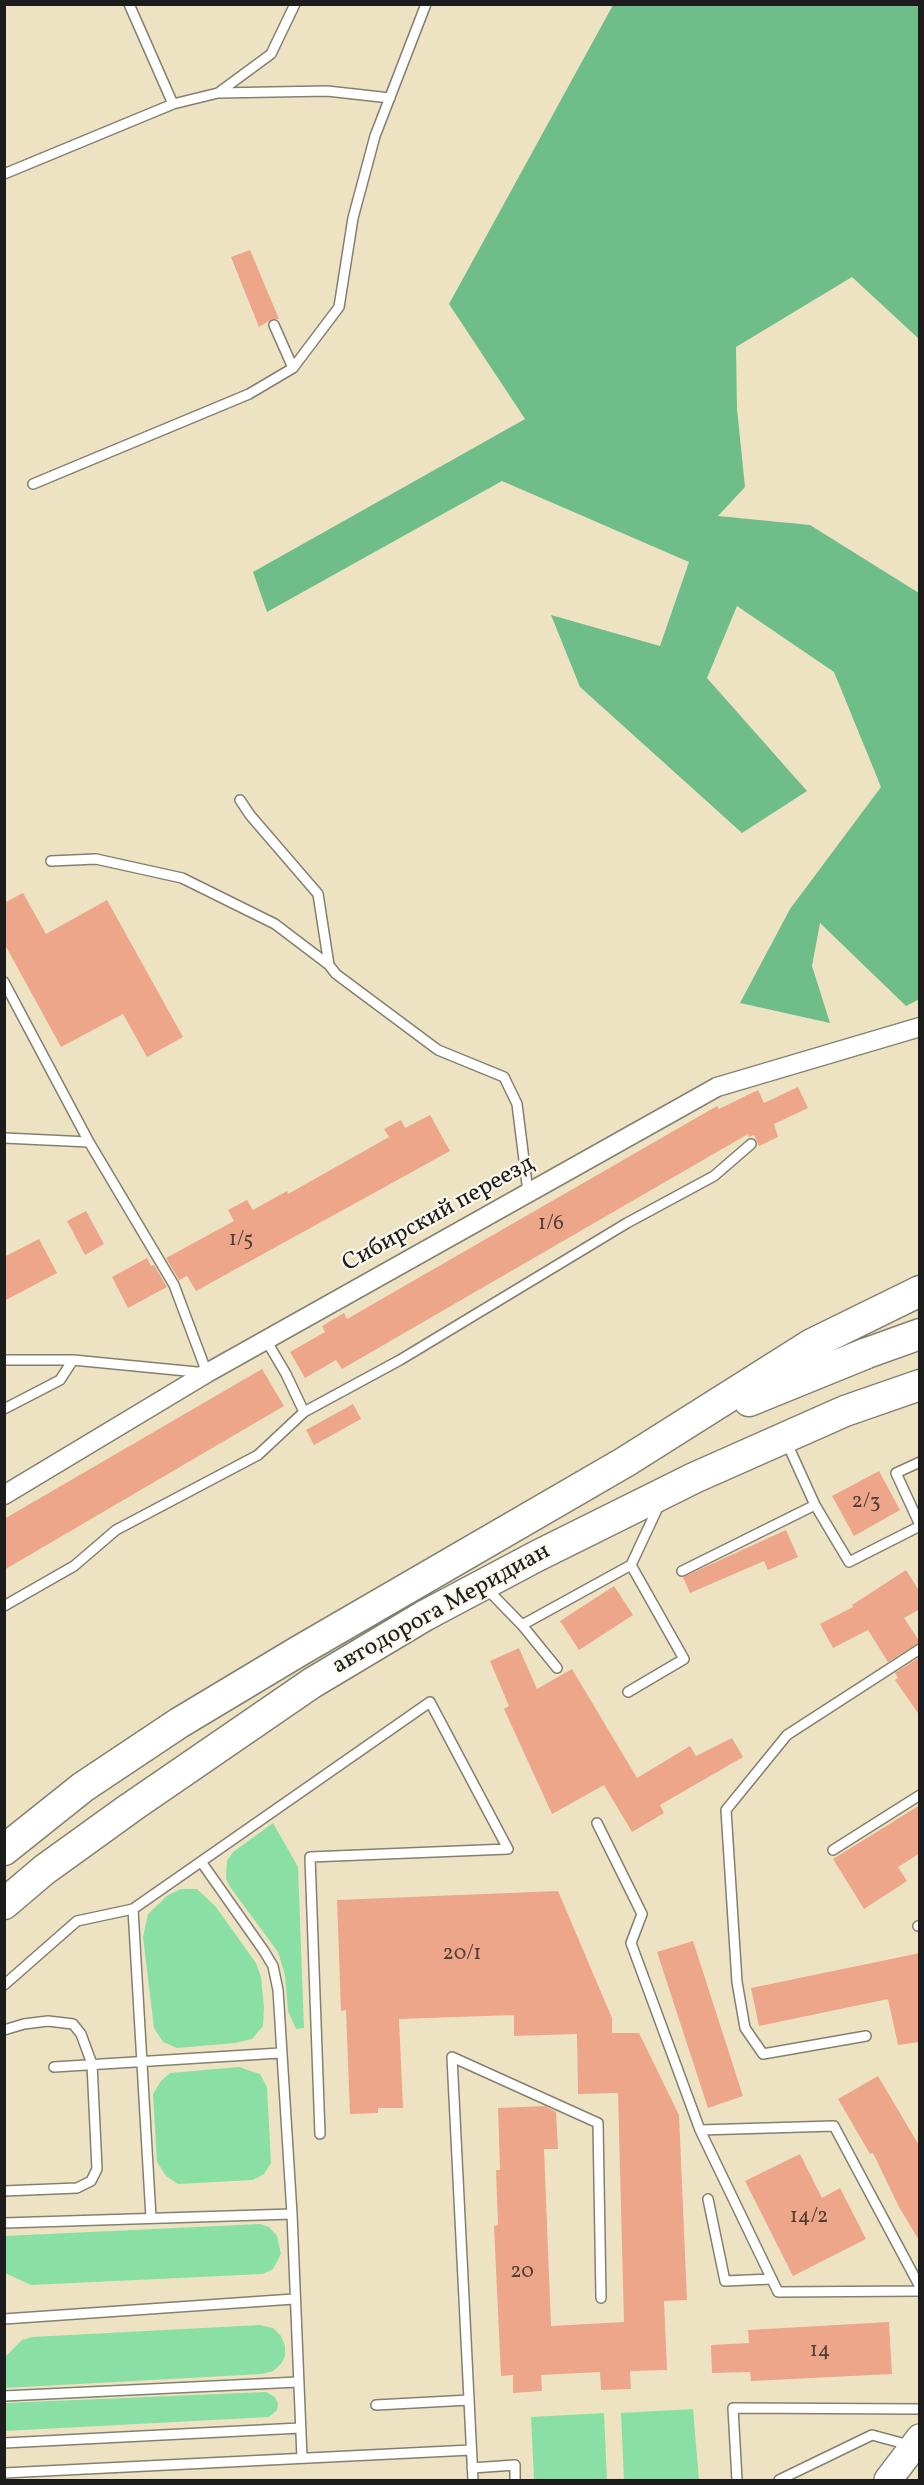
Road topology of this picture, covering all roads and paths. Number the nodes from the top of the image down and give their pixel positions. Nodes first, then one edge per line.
1 (129, 4) edge
2 (295, 4) edge
3 (426, 4) edge
4 (218, 93) junction
5 (390, 98) junction
6 (173, 104) junction
7 (4, 174) edge
8 (274, 325) dead end
9 (294, 368) junction
10 (33, 484) dead end
11 (240, 800) dead end
12 (51, 861) dead end
13 (329, 965) junction
14 (4, 982) edge
15 (920, 1027) edge
16 (4, 1138) edge
17 (88, 1142) junction
18 (751, 1144) dead end
19 (528, 1192) junction
20 (920, 1291) edge
21 (920, 1334) edge
22 (266, 1340) junction
23 (4, 1360) edge
24 (73, 1360) junction
25 (207, 1374) junction
26 (916, 1389) edge
27 (4, 1408) edge
28 (304, 1412) junction
29 (784, 1437) junction
30 (625, 1462) junction
31 (920, 1462) edge
32 (665, 1492) junction
33 (4, 1495) edge
34 (815, 1504) junction
35 (920, 1525) edge
36 (632, 1565) junction
37 (682, 1571) dead end
38 (482, 1585) junction
39 (4, 1606) edge
40 (522, 1625) junction
41 (920, 1649) edge
42 (557, 1668) dead end
43 (628, 1692) dead end
44 (920, 1795) edge
45 (597, 1823) dead end
46 (4, 1850) edge
47 (833, 1850) dead end
48 (202, 1863) junction
49 (4, 1904) edge
50 (133, 1909) junction
51 (4, 1984) edge
52 (4, 2030) edge
53 (866, 2036) dead end
54 (280, 2053) junction
55 (142, 2061) junction
56 (92, 2064) junction
57 (54, 2067) dead end
58 (700, 2130) junction
59 (320, 2134) dead end
60 (4, 2191) edge
61 (708, 2199) dead end
62 (292, 2214) junction
63 (151, 2218) junction
64 (4, 2223) edge
65 (772, 2279) junction
66 (920, 2289) edge
67 (601, 2298) dead end
68 (294, 2299) junction
69 (4, 2319) edge
70 (298, 2382) junction
71 (4, 2396) edge
72 (469, 2400) junction
73 (376, 2404) dead end
74 (920, 2409) edge
75 (300, 2428) junction
76 (4, 2443) edge
77 (918, 2447) edge
78 (471, 2450) junction
79 (302, 2458) junction
80 (472, 2468) junction
81 (4, 2473) edge
82 (473, 2481) edge
83 (515, 2481) edge
84 (737, 2481) edge
85 (779, 2481) edge
86 (889, 2481) edge

1 - 6 lane
2 - 4 lane
3 - 5 lane
4 - 5 lane
4 - 6 lane
5 - 9 lane
6 - 7 lane
8 - 9 lane
9 - 10 lane
11 - 13 lane
12 - 13 lane
13 - 19 lane
14 - 17 lane
15 - 19 street, Сибирский переезд
16 - 17 lane
17 - 25 lane
18 - 28 lane
19 - 22 street, Сибирский переезд
20 - 30 main road
21 - 30 main road
22 - 25 street, Сибирский переезд
22 - 28 lane
23 - 24 lane
24 - 25 lane
24 - 27 lane
25 - 33 street, Сибирский переезд
26 - 29 main road, автодорога Меридиан
28 - 39 lane
29 - 32 main road, автодорога Меридиан
29 - 34 lane
30 - 46 main road, автодорога Меридиан
31 - 35 lane
32 - 36 lane
32 - 38 main road, автодорога Меридиан
34 - 35 lane
34 - 37 lane
36 - 40 lane
36 - 43 lane
38 - 40 lane
38 - 49 main road, автодорога Меридиан
40 - 42 lane
41 - 53 lane
44 - 47 lane
45 - 58 lane
48 - 50 lane
48 - 54 lane
48 - 59 lane
50 - 51 lane
50 - 55 lane
52 - 56 lane
54 - 55 lane
54 - 62 lane
55 - 56 lane
55 - 63 lane
56 - 57 lane
56 - 60 lane
58 - 65 lane
58 - 66 lane
61 - 65 lane
62 - 63 lane
62 - 68 lane
63 - 64 lane
65 - 66 lane
67 - 72 lane
68 - 69 lane
68 - 70 lane
70 - 71 lane
70 - 75 lane
72 - 73 lane
72 - 78 lane
74 - 84 lane
75 - 76 lane
75 - 79 lane
77 - 85 lane
77 - 86 street
78 - 79 lane
78 - 80 lane
79 - 81 lane
80 - 82 lane
80 - 83 lane

